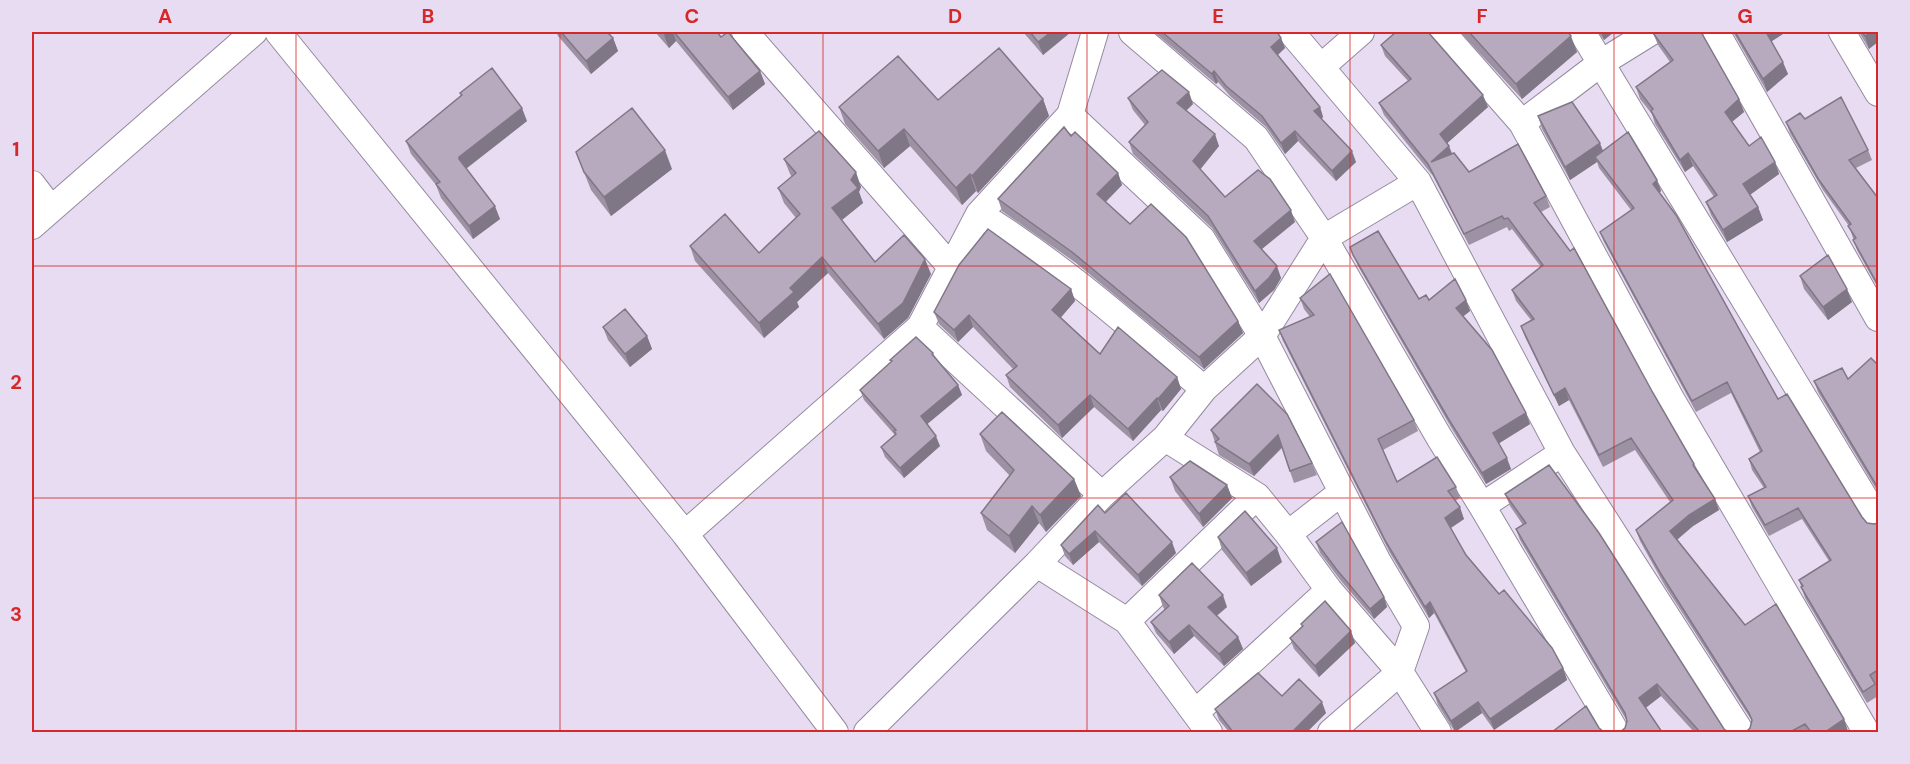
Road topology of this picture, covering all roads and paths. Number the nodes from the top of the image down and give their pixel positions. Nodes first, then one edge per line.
1 (254, 32) edge
2 (278, 32) edge
3 (745, 32) edge
4 (1095, 32) edge
5 (1132, 32) edge
6 (1291, 32) edge
7 (1361, 32) edge
8 (1442, 32) edge
9 (1582, 32) edge
10 (1651, 32) edge
11 (1716, 32) edge
12 (1842, 32) edge
13 (1601, 63) junction
14 (1321, 67) junction
15 (1878, 93) edge
16 (1070, 115) junction
17 (1522, 123) junction
18 (1418, 182) junction
19 (32, 184) edge
20 (51, 209) junction
21 (979, 214) junction
22 (32, 226) edge
23 (1324, 238) junction
24 (951, 267) junction
25 (1878, 318) edge
26 (920, 327) junction
27 (1262, 336) junction
28 (1204, 389) junction
29 (1165, 438) junction
30 (1562, 453) junction
31 (1342, 492) junction
32 (1102, 495) junction
33 (1257, 496) junction
34 (1482, 506) junction
35 (1878, 520) edge
36 (685, 534) junction
37 (1288, 534) junction
38 (1037, 564) junction
39 (1329, 590) junction
40 (1127, 621) junction
41 (1400, 672) junction
42 (1202, 723) edge
43 (1866, 726) edge
44 (836, 732) edge
45 (867, 732) edge
46 (1331, 732) edge
47 (1438, 732) edge
48 (1616, 732) edge
49 (1741, 732) edge

1 - 20 street
2 - 36 street
3 - 24 street
4 - 16 street
5 - 23 street
6 - 14 street
7 - 14 street
8 - 17 street
9 - 13 street
10 - 13 street
11 - 25 street
12 - 15 street
13 - 17 street
13 - 35 street
14 - 18 street
16 - 21 street
16 - 27 street
17 - 43 street
18 - 23 street
18 - 30 street
19 - 20 street
20 - 22 street
21 - 24 street
21 - 28 street
23 - 27 street
23 - 34 street
24 - 26 street
26 - 32 street
26 - 36 street
27 - 28 street
27 - 31 street
28 - 29 street
29 - 32 street
29 - 33 street
30 - 34 street
30 - 49 street
31 - 37 street
31 - 41 street
32 - 38 street
33 - 37 street
33 - 40 street
34 - 48 street
36 - 44 street
37 - 39 street
38 - 40 street
38 - 45 street
39 - 41 street
39 - 42 street
40 - 42 street
41 - 46 street
41 - 47 street

